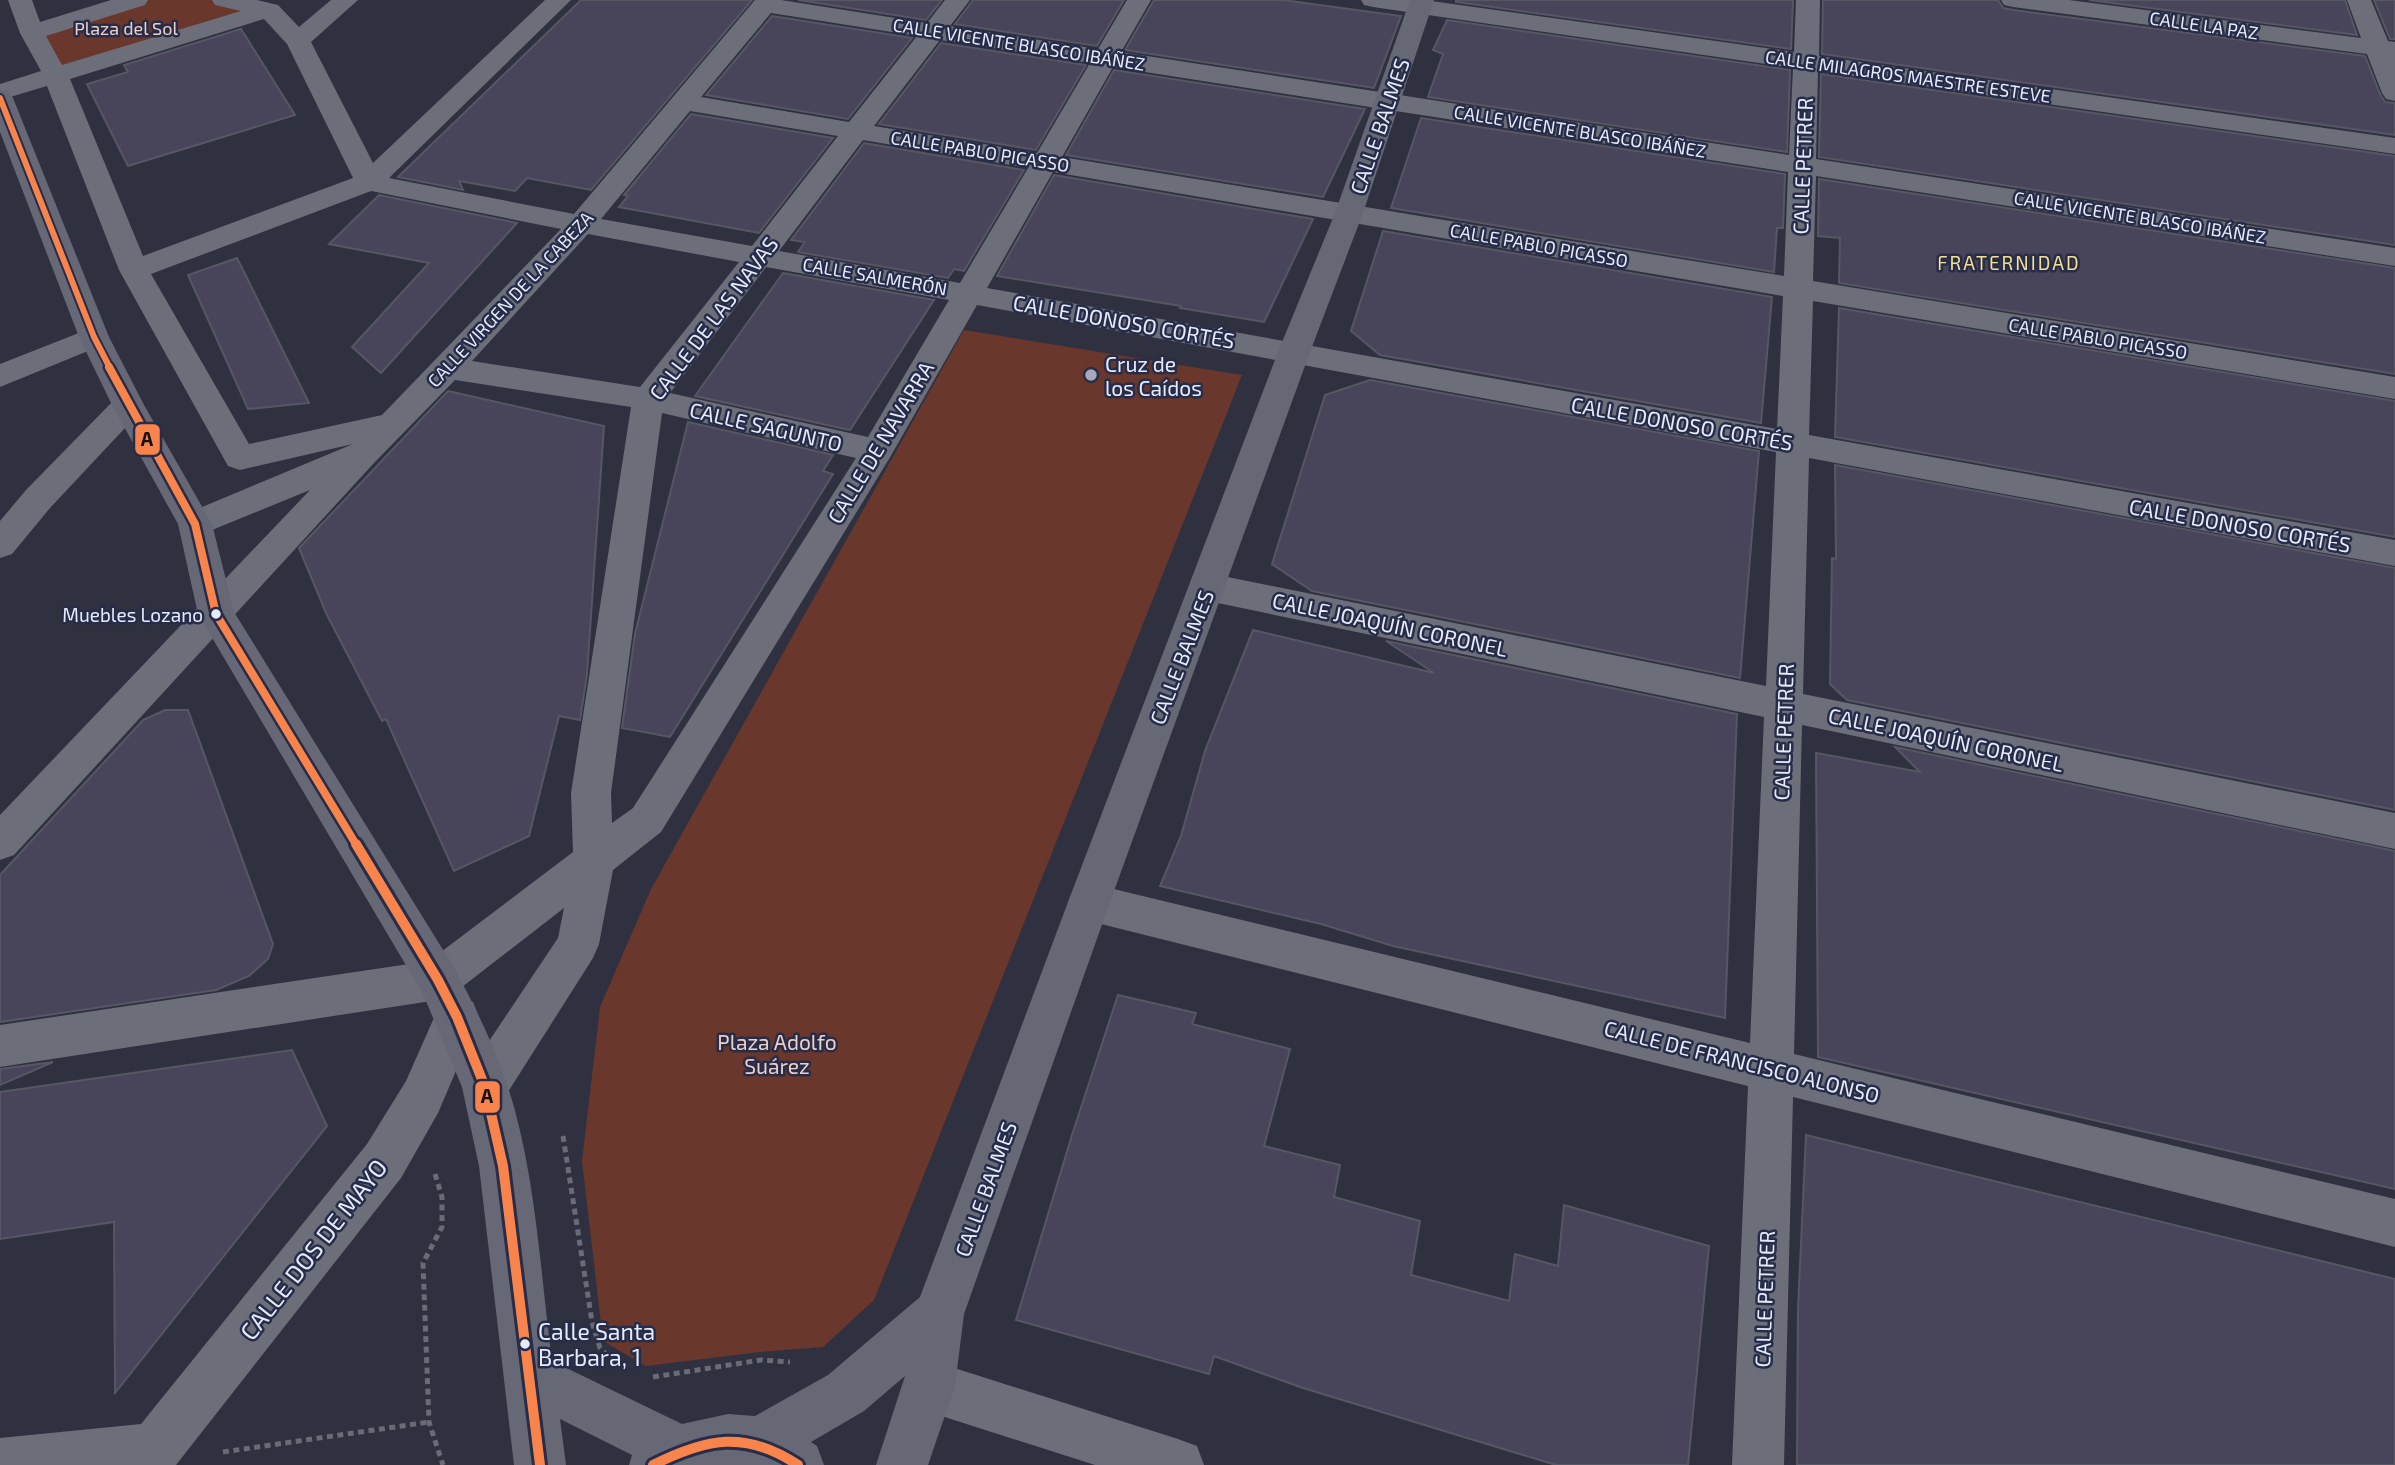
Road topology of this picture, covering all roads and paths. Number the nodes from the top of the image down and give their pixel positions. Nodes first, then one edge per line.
1 (20, 0) edge
2 (136, 0) edge
3 (346, 0) edge
4 (559, 0) edge
5 (958, 0) edge
6 (1139, 0) edge
7 (1373, 0) edge
8 (1808, 0) edge
9 (2013, 0) edge
10 (2359, 0) edge
11 (766, 2) edge
12 (1421, 3) edge
13 (246, 4) edge
14 (933, 31) junction
15 (32, 33) junction
16 (298, 41) junction
17 (2386, 49) edge
18 (1106, 58) junction
19 (1805, 62) junction
20 (56, 75) junction
21 (0, 92) edge
22 (2395, 93) edge
23 (0, 98) edge
24 (683, 102) junction
25 (1389, 102) junction
26 (855, 131) junction
27 (2395, 146) edge
28 (1045, 162) junction
29 (1802, 165) junction
30 (369, 182) junction
31 (1349, 213) junction
32 (580, 224) junction
33 (762, 256) junction
34 (2395, 257) edge
35 (134, 270) junction
36 (1798, 288) junction
37 (969, 293) junction
38 (94, 337) junction
39 (1294, 352) junction
40 (448, 368) junction
41 (0, 376) edge
42 (2395, 388) edge
43 (648, 399) junction
44 (128, 405) junction
45 (392, 424) junction
46 (1793, 443) junction
47 (877, 451) junction
48 (362, 455) junction
49 (240, 458) junction
50 (195, 524) junction
51 (0, 545) edge
52 (2395, 553) edge
53 (1208, 587) junction
54 (216, 614) junction
55 (1783, 705) junction
56 (2395, 831) edge
57 (0, 842) edge
58 (594, 861) junction
59 (1089, 902) junction
60 (448, 999) junction
61 (0, 1046) edge
62 (1771, 1068) junction
63 (485, 1087) junction
64 (563, 1136) dead end
65 (424, 1169) dead end
66 (2395, 1223) edge
67 (939, 1314) junction
68 (609, 1356) dead end
69 (802, 1363) dead end
70 (641, 1373) dead end
71 (529, 1376) junction
72 (929, 1386) junction
73 (429, 1422) junction
74 (208, 1454) dead end
75 (780, 1454) edge
76 (149, 1457) edge
77 (666, 1457) edge
78 (0, 1464) edge
79 (443, 1465) edge
80 (540, 1465) edge
81 (902, 1465) edge
82 (1178, 1465) edge
83 (1758, 1465) edge

1 - 15 street
2 - 15 street
3 - 16 street
4 - 30 street
5 - 14 street, CALLE DE LAS NAVAS
6 - 18 street, CALLE DE NAVARRA
7 - 12 street, CALLE MILAGROS MAESTRE ESTEVE
8 - 19 street, CALLE PETRER
9 - 17 street, CALLE LA PAZ
10 - 17 street
11 - 14 street, CALLE VICENTE BLASCO IBÁÑEZ
11 - 24 street, CALLE VIRGEN DE LA CABEZA
12 - 19 street, CALLE MILAGROS MAESTRE ESTEVE
12 - 25 street, CALLE BALMES
13 - 16 street
13 - 20 street
14 - 18 street, CALLE VICENTE BLASCO IBÁÑEZ
14 - 26 street, CALLE DE LAS NAVAS
15 - 20 street
16 - 30 street
17 - 22 street
18 - 25 street, CALLE VICENTE BLASCO IBÁÑEZ
18 - 28 street, CALLE DE NAVARRA
19 - 27 street, CALLE MILAGROS MAESTRE ESTEVE
19 - 29 street, CALLE PETRER
20 - 21 street
20 - 35 street
23 - 38 street
24 - 26 street, CALLE PABLO PICASSO
24 - 32 street, CALLE VIRGEN DE LA CABEZA
25 - 29 street, CALLE VICENTE BLASCO IBÁÑEZ
25 - 31 street, CALLE BALMES
26 - 28 street, CALLE PABLO PICASSO
26 - 33 street, CALLE DE LAS NAVAS
28 - 31 street, CALLE PABLO PICASSO
28 - 37 street, CALLE DE NAVARRA
29 - 34 street, CALLE VICENTE BLASCO IBÁÑEZ
29 - 36 street, CALLE PETRER
30 - 32 street, CALLE SALMERÓN
30 - 35 street
31 - 36 street, CALLE PABLO PICASSO
31 - 39 street, CALLE BALMES
32 - 33 street, CALLE SALMERÓN
32 - 40 street, CALLE VIRGEN DE LA CABEZA
33 - 37 street, CALLE SALMERÓN
33 - 43 street, CALLE DE LAS NAVAS
35 - 49 street
36 - 42 street, CALLE PABLO PICASSO
36 - 46 street, CALLE PETRER
37 - 39 street, CALLE DONOSO CORTÉS
37 - 47 street, CALLE DE NAVARRA
38 - 41 street
38 - 44 street
39 - 46 street, CALLE DONOSO CORTÉS
39 - 53 street, CALLE BALMES
40 - 43 street, CALLE SAGUNTO
40 - 45 street, CALLE VIRGEN DE LA CABEZA
43 - 47 street, CALLE SAGUNTO
43 - 58 street, CALLE DE LAS NAVAS
44 - 50 street
44 - 51 street
45 - 48 street, CALLE VIRGEN DE LA CABEZA
45 - 49 street
46 - 52 street, CALLE DONOSO CORTÉS
46 - 55 street, CALLE PETRER
47 - 58 street, CALLE DE NAVARRA
48 - 50 street, CALLE VIRGEN DE LA CABEZA
48 - 54 street
49 - 50 street
50 - 54 street
53 - 55 street, CALLE JOAQUÍN CORONEL
53 - 59 street, CALLE BALMES
54 - 57 street
54 - 60 street
55 - 56 street, CALLE JOAQUÍN CORONEL
55 - 62 street, CALLE PETRER
58 - 60 street, CALLE DE NAVARRA
58 - 63 street
59 - 62 street, CALLE DE FRANCISCO ALONSO
59 - 67 street, CALLE BALMES
60 - 61 street
60 - 63 street
60 - 76 street, CALLE DOS DE MAYO
62 - 66 street, CALLE DE FRANCISCO ALONSO
62 - 83 street, CALLE PETRER
63 - 71 street
64 - 68 path
65 - 73 path
67 - 72 street, CALLE BALMES
67 - 75 street, CALLE BALMES
69 - 70 path
71 - 77 street
71 - 80 street
72 - 81 street, CALLE BALMES
72 - 82 street
73 - 74 path
73 - 79 path
75 - 77 street
76 - 78 street

